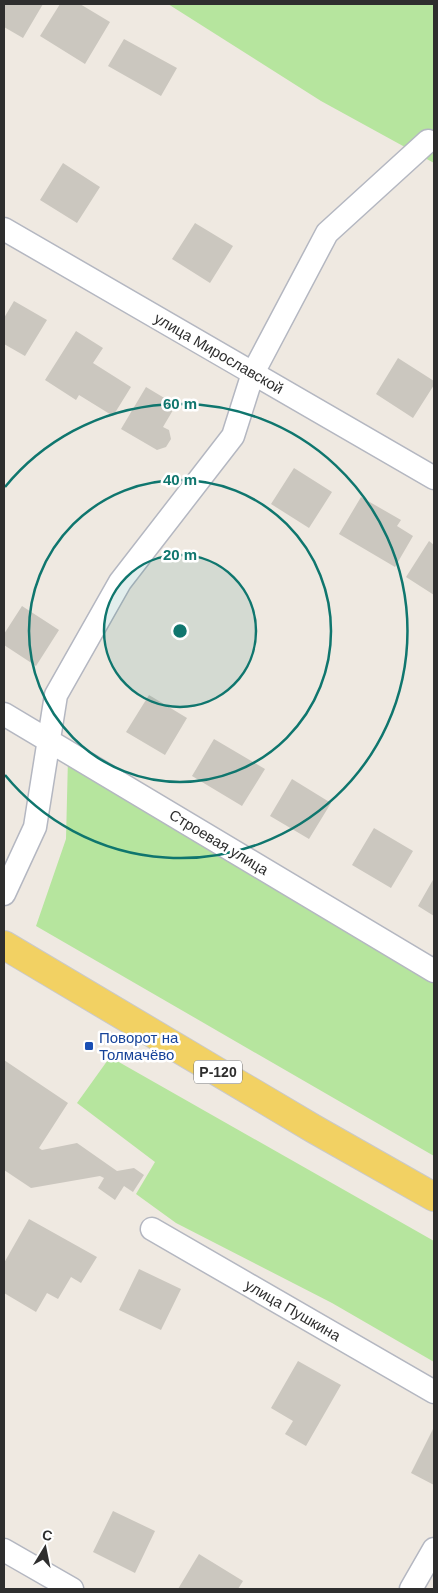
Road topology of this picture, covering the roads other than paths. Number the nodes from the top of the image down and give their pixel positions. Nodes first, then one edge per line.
1 (428, 141) dead end
2 (4, 229) edge
3 (253, 373) junction
4 (434, 478) edge
5 (4, 714) edge
6 (49, 740) junction
7 (4, 894) edge
8 (4, 945) edge
9 (434, 970) edge
10 (434, 1197) edge
11 (152, 1229) dead end
12 (434, 1392) edge
13 (434, 1549) edge
14 (4, 1550) edge
15 (72, 1589) edge
16 (411, 1589) edge

1 - 3 street
2 - 3 street, улица Мирославской
3 - 4 street, улица Мирославской
3 - 6 street
5 - 6 street, Строевая улица
6 - 7 street
6 - 9 street, Строевая улица
8 - 10 main road, Р-120
11 - 12 street, улица Пушкина
13 - 16 street
14 - 15 street

